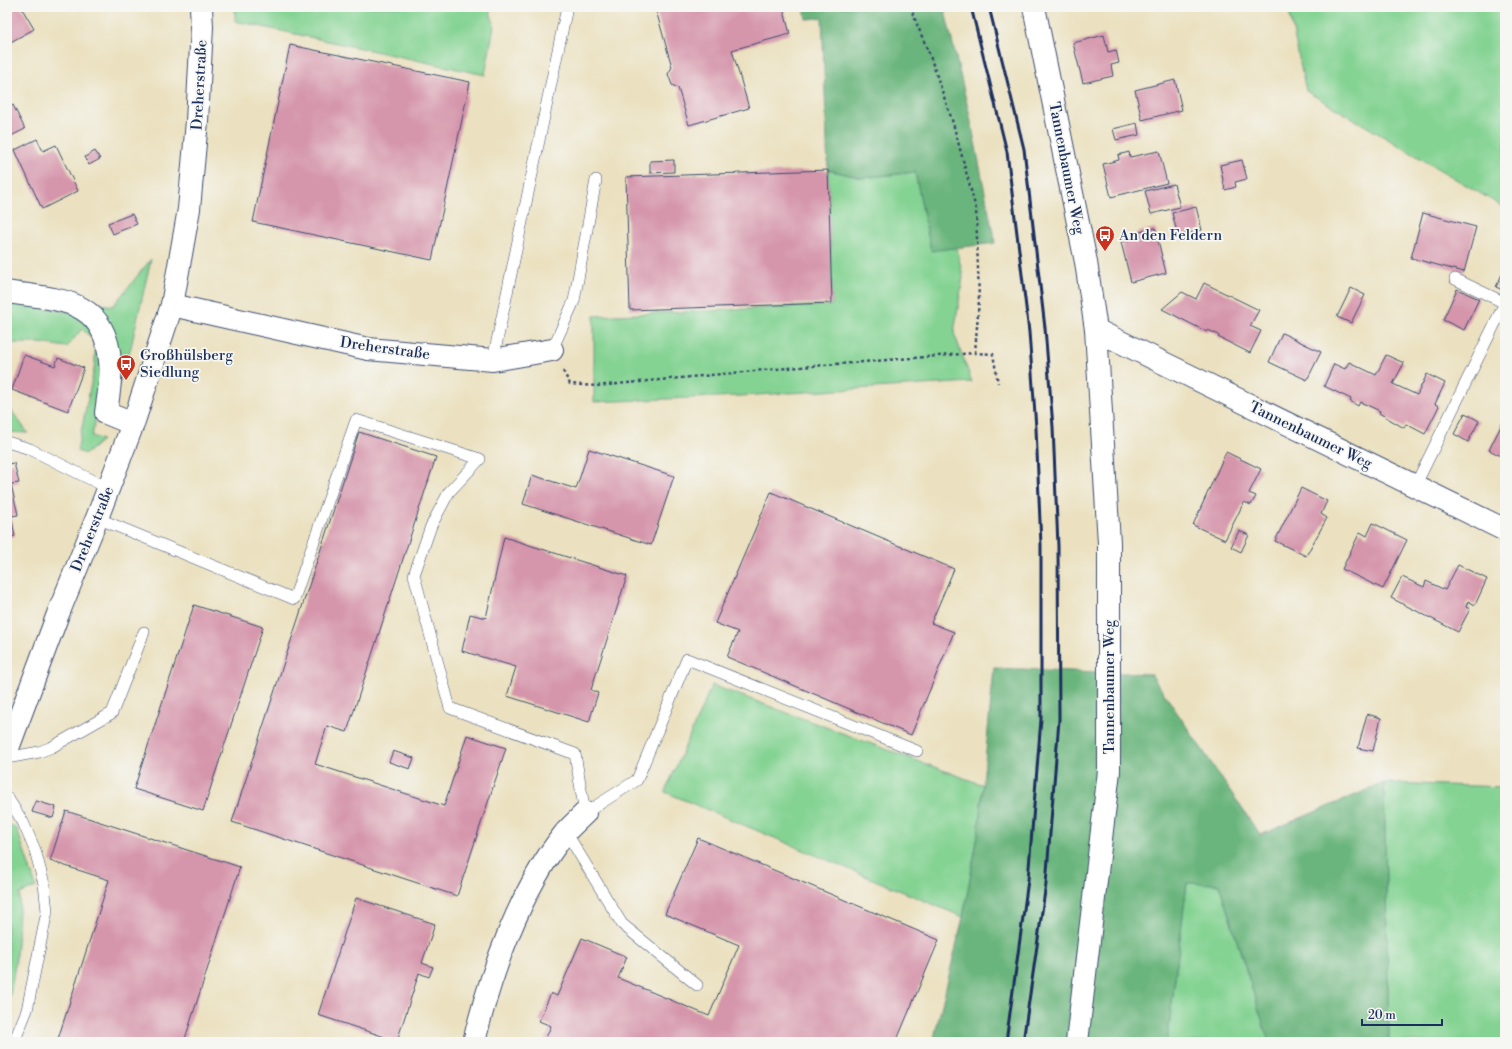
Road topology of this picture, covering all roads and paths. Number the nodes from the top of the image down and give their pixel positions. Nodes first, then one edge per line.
1 (201, 7) edge
2 (910, 7) edge
3 (1034, 7) edge
4 (566, 12) dead end
5 (596, 180) dead end
6 (1455, 278) dead end
7 (7, 292) edge
8 (1505, 303) edge
9 (172, 305) junction
10 (1096, 330) junction
11 (552, 350) junction
12 (976, 353) junction
13 (493, 360) junction
14 (998, 383) dead end
15 (133, 424) junction
16 (7, 442) edge
17 (1415, 486) junction
18 (108, 488) junction
19 (97, 518) junction
20 (1505, 530) edge
21 (144, 632) dead end
22 (7, 751) edge
23 (917, 751) dead end
24 (7, 758) edge
25 (7, 797) edge
26 (585, 813) junction
27 (566, 832) junction
28 (697, 985) dead end
29 (14, 1042) edge
30 (474, 1042) edge
31 (1078, 1042) edge

1 - 9 street, Dreherstraße
2 - 12 path
3 - 10 street, Tannenbaumer Weg
4 - 13 lane
5 - 11 lane
6 - 8 lane
7 - 15 street
8 - 17 lane
9 - 13 street, Dreherstraße
9 - 15 street, Dreherstraße
10 - 17 street, Tannenbaumer Weg
10 - 31 street, Tannenbaumer Weg
11 - 12 path
11 - 13 street, Dreherstraße
12 - 14 path
15 - 18 street, Dreherstraße
16 - 18 lane
17 - 20 street, Tannenbaumer Weg
18 - 19 street, Dreherstraße
19 - 22 street, Dreherstraße
19 - 26 lane
21 - 24 lane
23 - 26 lane
25 - 29 lane
26 - 27 street
27 - 28 lane
27 - 30 street

